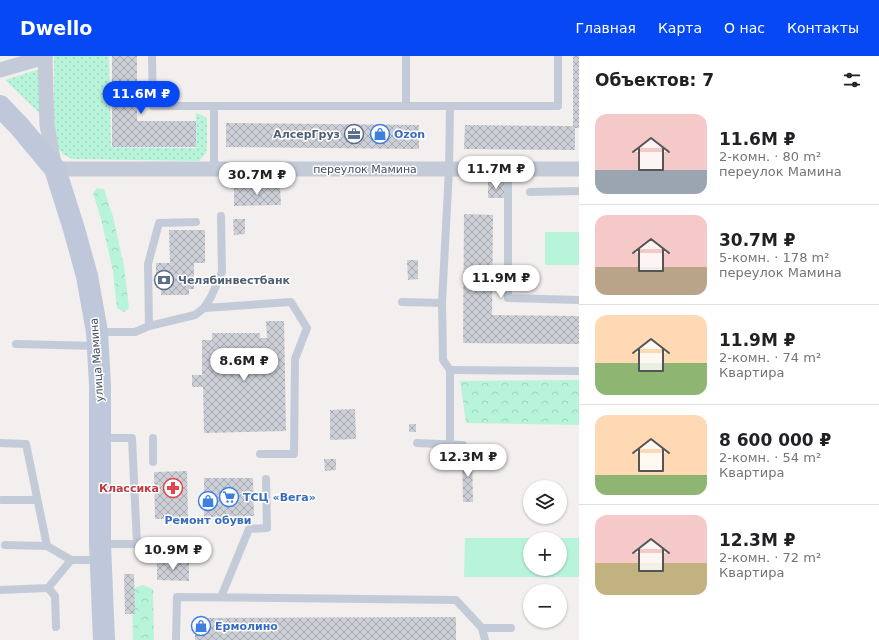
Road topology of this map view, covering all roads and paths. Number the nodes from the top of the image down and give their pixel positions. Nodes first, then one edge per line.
1 (45, 56) edge
2 (152, 56) edge
3 (406, 56) edge
4 (558, 56) edge
5 (17, 60) edge
6 (0, 70) edge
7 (0, 106) edge
8 (214, 106) junction
9 (406, 106) junction
10 (450, 106) junction
11 (449, 168) junction
12 (55, 169) junction
13 (214, 169) junction
14 (508, 169) junction
15 (579, 169) edge
16 (579, 191) edge
17 (530, 192) dead end
18 (222, 216) dead end
19 (196, 222) dead end
20 (579, 300) edge
21 (402, 302) dead end
22 (442, 303) junction
23 (204, 308) junction
24 (149, 326) junction
25 (97, 339) junction
26 (16, 344) dead end
27 (450, 370) junction
28 (579, 371) edge
29 (100, 438) junction
30 (153, 438) dead end
31 (0, 443) edge
32 (417, 443) dead end
33 (450, 444) junction
34 (462, 445) dead end
35 (260, 454) dead end
36 (153, 462) dead end
37 (266, 479) dead end
38 (2, 500) dead end
39 (37, 500) junction
40 (137, 544) junction
41 (167, 544) dead end
42 (5, 545) dead end
43 (47, 546) junction
44 (100, 552) junction
45 (71, 560) junction
46 (48, 588) junction
47 (0, 590) edge
48 (221, 597) junction
49 (56, 627) dead end
50 (482, 628) junction
51 (511, 628) dead end
52 (104, 640) edge
53 (176, 640) edge
54 (485, 640) edge

1 - 5 street
1 - 12 street
2 - 8 lane
3 - 9 lane
4 - 10 lane
5 - 6 street
7 - 12 main road, улица Мамина
8 - 9 lane
8 - 13 lane
9 - 10 lane
10 - 11 lane
11 - 13 street, переулок Мамина
11 - 14 street, переулок Мамина
11 - 22 lane
12 - 13 street, переулок Мамина
12 - 25 main road, улица Мамина
14 - 15 street, переулок Мамина
14 - 20 lane
16 - 17 lane
18 - 23 lane
19 - 24 lane
21 - 22 lane
22 - 27 lane
23 - 24 lane
23 - 35 lane
24 - 25 lane
25 - 26 lane
25 - 29 main road, улица Мамина
27 - 28 lane
27 - 33 lane
29 - 40 lane
29 - 44 main road, улица Мамина
30 - 36 lane
31 - 39 lane
32 - 33 lane
33 - 34 lane
37 - 48 lane
38 - 39 lane
39 - 43 lane
40 - 41 lane
40 - 44 lane
42 - 43 lane
43 - 45 lane
44 - 45 lane
44 - 52 main road, улица Мамина
45 - 46 lane
46 - 47 lane
46 - 49 lane
48 - 50 lane
48 - 53 lane
50 - 51 lane
50 - 54 lane

